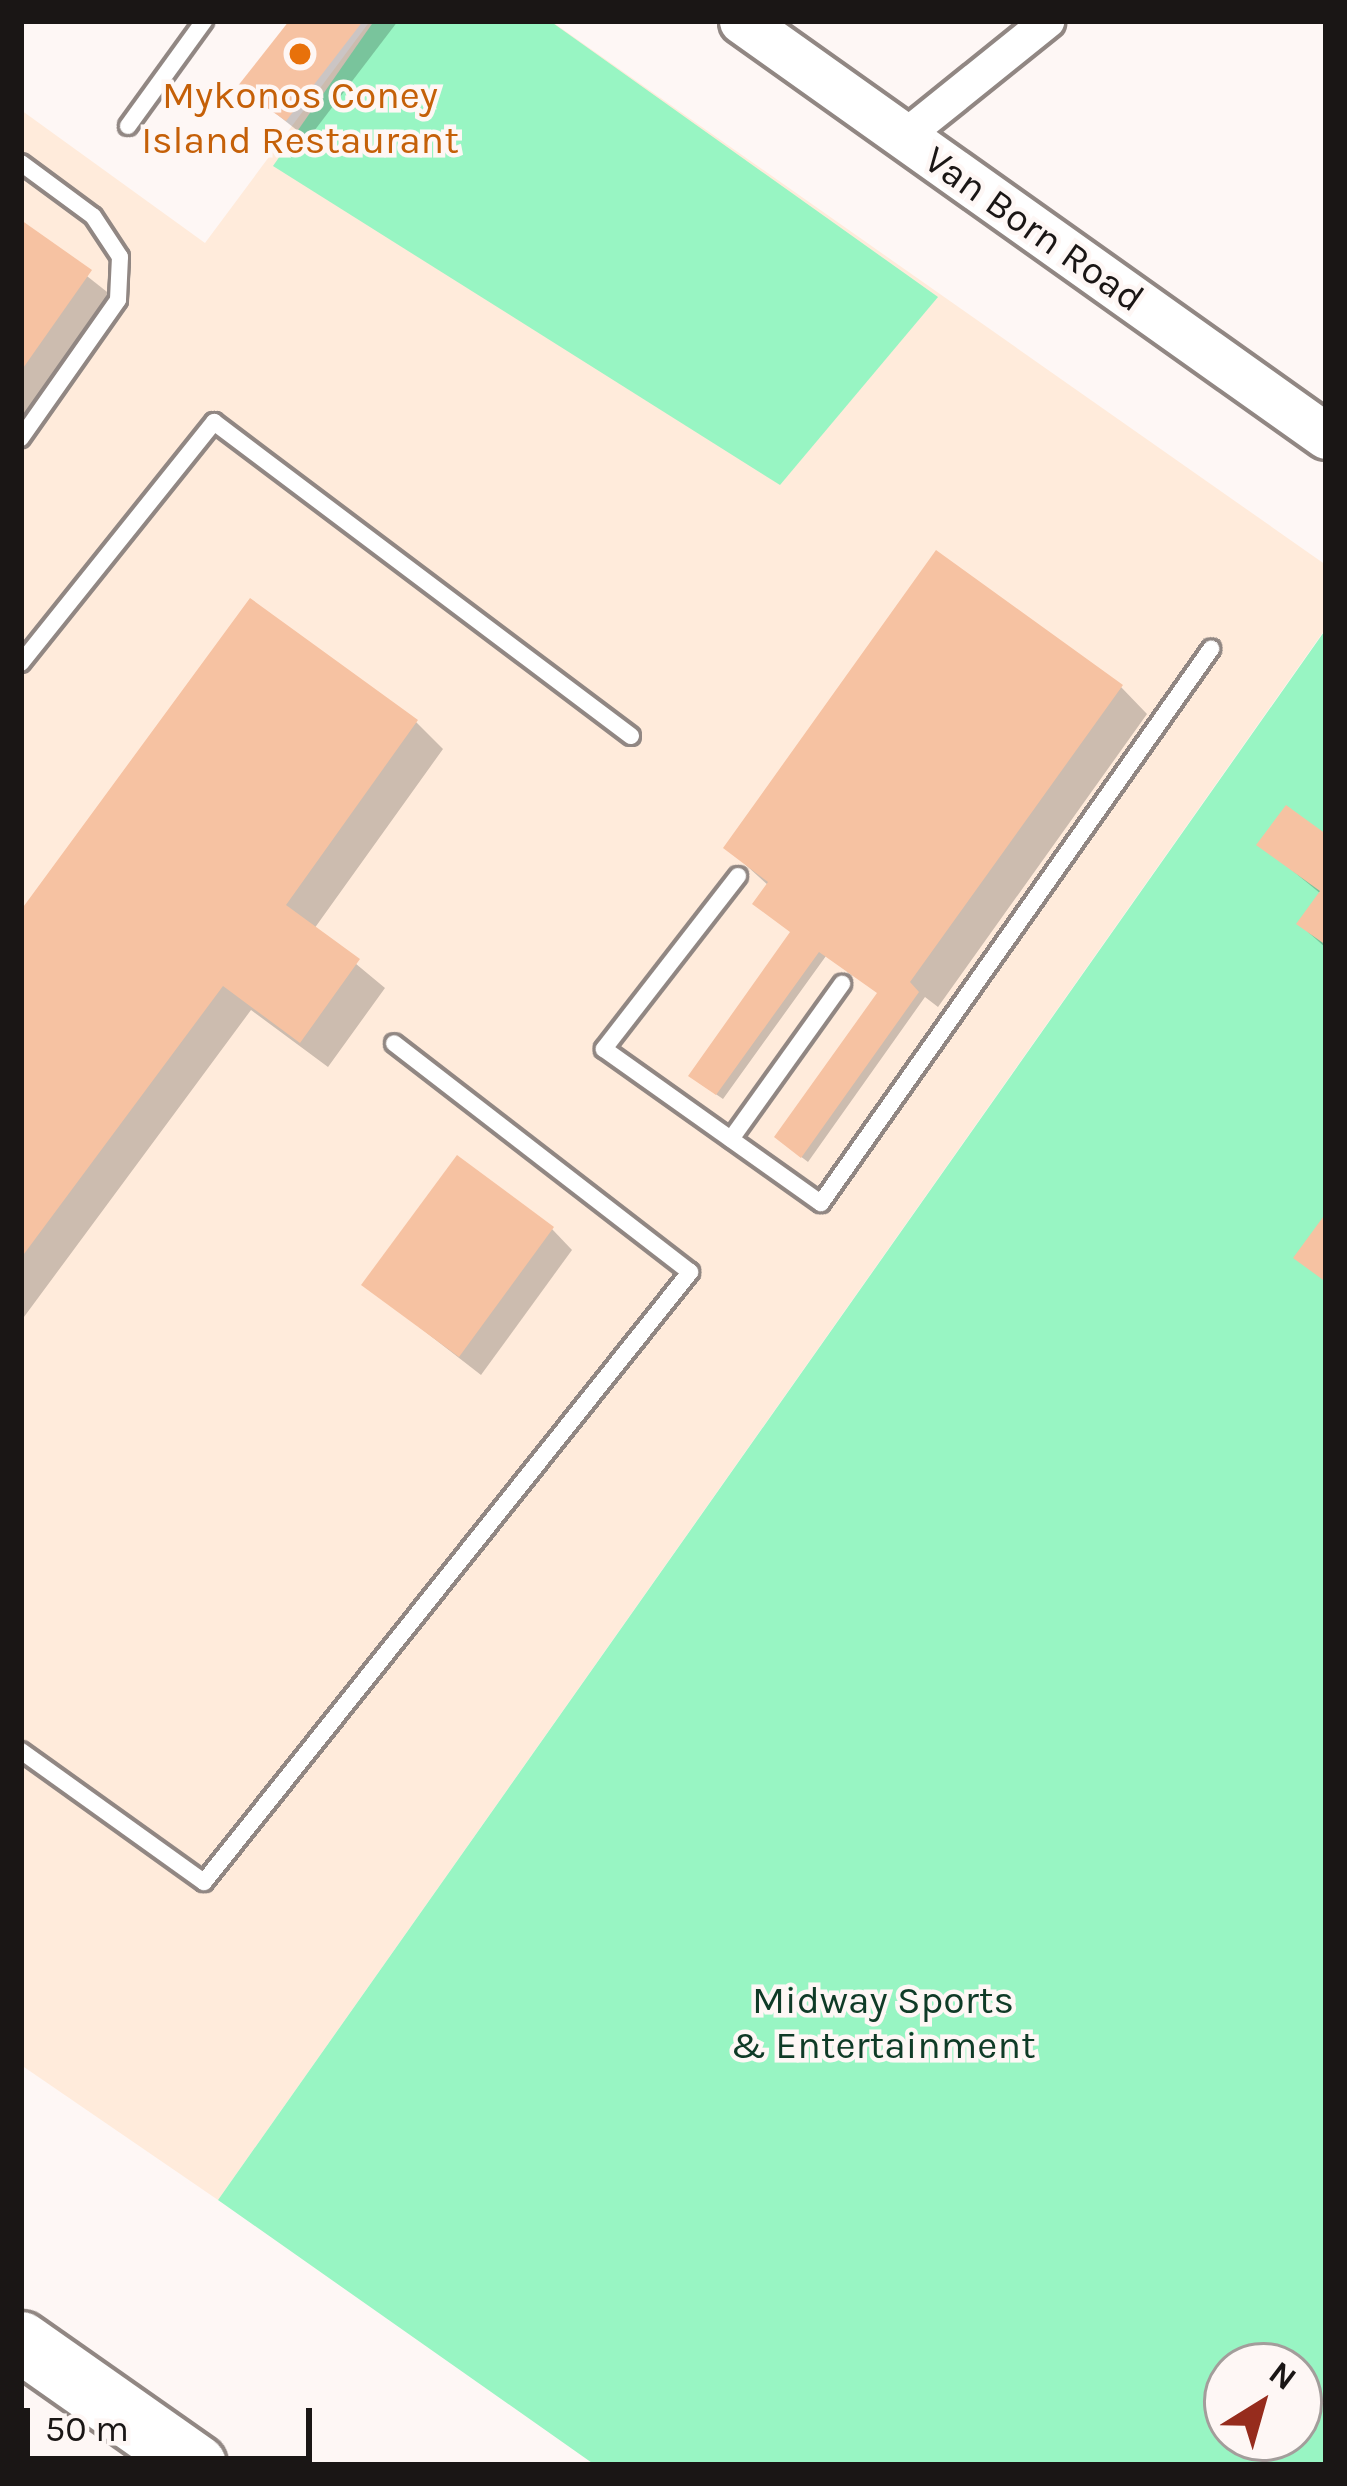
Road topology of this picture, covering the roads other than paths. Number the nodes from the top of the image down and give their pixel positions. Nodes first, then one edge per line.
1 (204, 21) edge
2 (742, 21) edge
3 (1047, 21) edge
4 (128, 126) dead end
5 (904, 136) junction
6 (21, 163) edge
7 (1326, 436) edge
8 (21, 438) edge
9 (1211, 649) dead end
10 (21, 663) edge
11 (631, 736) dead end
12 (738, 876) dead end
13 (842, 984) dead end
14 (394, 1043) dead end
15 (731, 1139) junction
16 (21, 1751) edge
17 (21, 2342) edge
18 (196, 2465) edge

1 - 4 lane
2 - 5 main road, Van Born Road
3 - 5 street
5 - 7 main road, Van Born Road
6 - 8 lane
9 - 15 lane
10 - 11 lane
12 - 15 lane
13 - 15 lane
14 - 16 lane
17 - 18 highway

